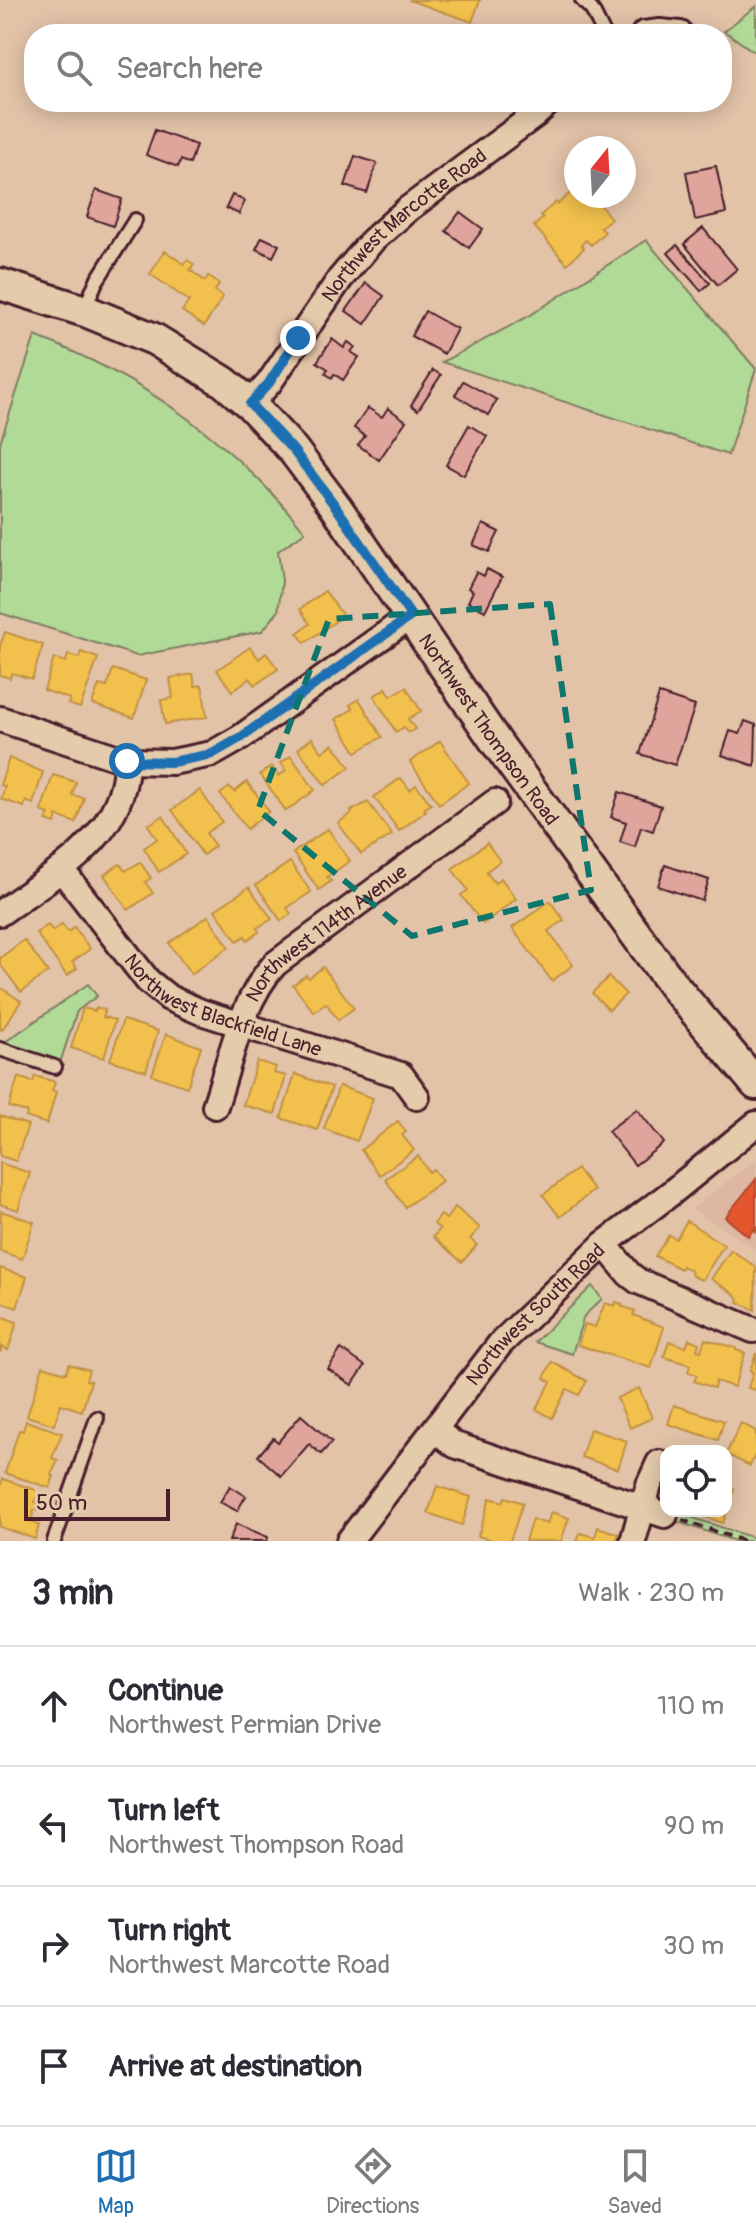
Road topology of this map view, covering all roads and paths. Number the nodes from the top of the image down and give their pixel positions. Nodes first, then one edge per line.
1 (582, 0) edge
2 (599, 24) edge
3 (536, 112) edge
4 (135, 220) dead end
5 (0, 284) edge
6 (84, 310) junction
7 (250, 404) junction
8 (411, 616) junction
9 (0, 719) edge
10 (127, 761) junction
11 (495, 802) dead end
12 (61, 869) junction
13 (0, 913) edge
14 (242, 1025) junction
15 (0, 1049) edge
16 (55, 1067) dead end
17 (756, 1084) edge
18 (417, 1097) dead end
19 (215, 1106) dead end
20 (756, 1124) edge
21 (604, 1244) junction
22 (753, 1330) dead end
23 (97, 1418) dead end
24 (435, 1430) junction
25 (659, 1463) dead end
26 (654, 1511) junction
27 (54, 1541) edge
28 (349, 1541) edge
29 (633, 1541) edge
30 (744, 1541) edge

1 - 2 lane
3 - 7 street, Northwest Marcotte Road
4 - 6 lane
5 - 6 street, Northwest Thompson Road
6 - 7 street, Northwest Thompson Road
7 - 8 street, Northwest Thompson Road
8 - 10 street
8 - 17 street, Northwest Thompson Road
9 - 10 street
10 - 12 street
11 - 14 street, Northwest 114th Avenue
12 - 13 street
12 - 14 street, Northwest Blackfield Lane
14 - 18 street, Northwest Blackfield Lane
14 - 19 street, Northwest 114th Avenue
15 - 16 lane
20 - 21 street, Northwest South Road
21 - 22 street
21 - 24 street, Northwest South Road
23 - 27 lane
24 - 26 street
24 - 28 street, Northwest South Road
25 - 26 street
26 - 29 street
26 - 30 path

